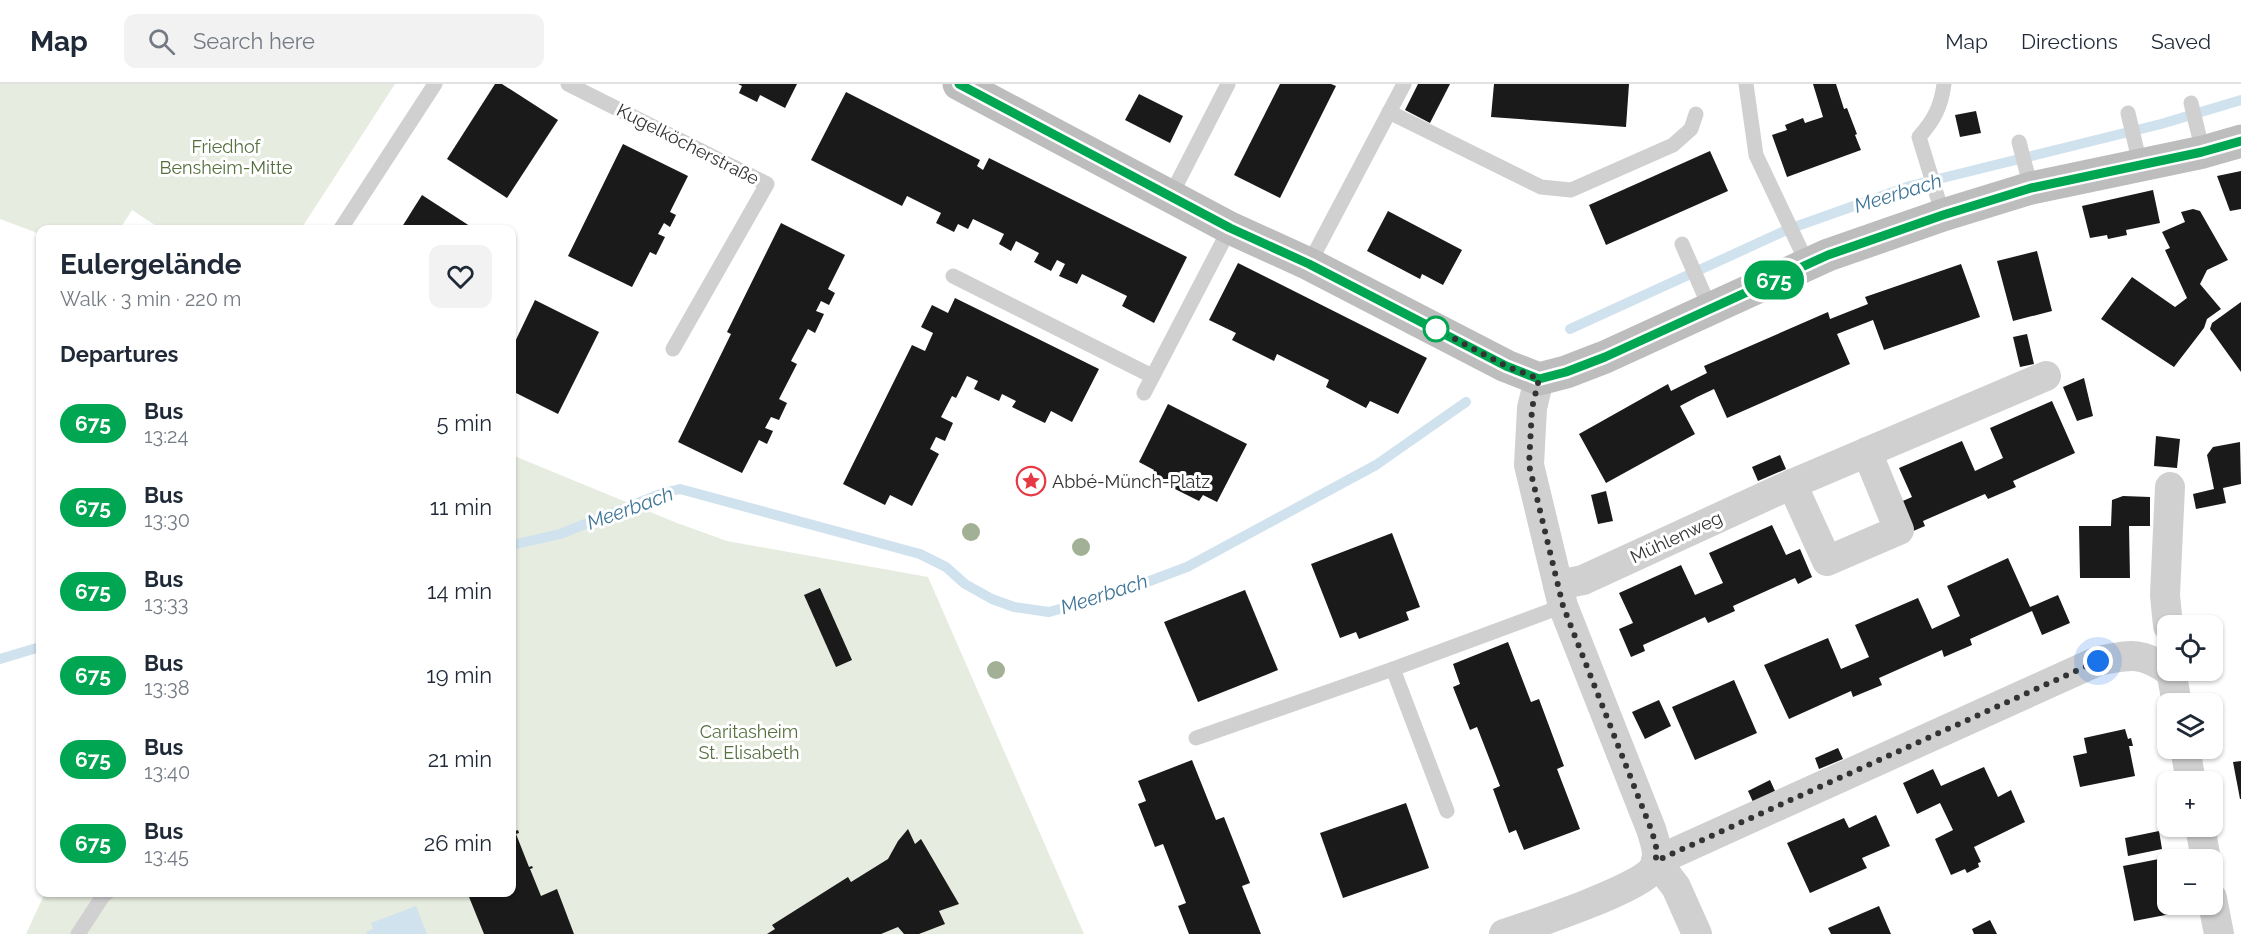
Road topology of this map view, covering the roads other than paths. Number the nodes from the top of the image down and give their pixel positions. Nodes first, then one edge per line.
1 (435, 84) edge
2 (568, 84) edge
3 (959, 84) edge
4 (1228, 84) edge
5 (1404, 84) edge
6 (1746, 84) edge
7 (1944, 84) edge
8 (2191, 103) dead end
9 (1389, 112) junction
10 (2128, 113) dead end
11 (1696, 114) dead end
12 (2201, 141) junction
13 (2241, 141) edge
14 (2019, 142) dead end
15 (2138, 155) junction
16 (2029, 179) junction
17 (1171, 195) junction
18 (1940, 204) junction
19 (343, 225) edge
20 (1230, 228) junction
21 (1682, 244) dead end
22 (1803, 255) junction
23 (1309, 264) junction
24 (953, 276) dead end
25 (1706, 298) junction
26 (673, 349) dead end
27 (1152, 376) junction
28 (2046, 376) dead end
29 (1539, 379) junction
30 (1144, 393) dead end
31 (1867, 452) junction
32 (1792, 484) junction
33 (2170, 487) dead end
34 (1561, 596) junction
35 (2167, 615) edge
36 (2157, 663) edge
37 (1393, 669) junction
38 (1196, 738) dead end
39 (1447, 812) dead end
40 (1656, 861) junction
41 (102, 897) edge
42 (2215, 915) edge
43 (78, 934) edge
44 (1504, 934) edge
45 (1697, 934) edge
46 (2219, 934) edge

1 - 19 lane
2 - 26 lane, Kugelköcherstraße
3 - 17 street
4 - 17 lane
5 - 9 lane
6 - 22 lane
7 - 18 lane
8 - 12 lane
9 - 11 lane
9 - 23 lane
10 - 15 lane
12 - 13 street
12 - 15 street
14 - 16 lane
15 - 16 street
16 - 18 street
17 - 20 street
18 - 22 street
20 - 23 street
20 - 27 lane
21 - 25 lane
22 - 25 street
23 - 29 street
24 - 27 lane
25 - 29 street
27 - 30 lane
28 - 31 street, Mühlenweg
29 - 34 street
31 - 32 street, Mühlenweg
31 - 32 street
32 - 34 street, Mühlenweg
33 - 35 street
34 - 37 lane
34 - 40 street
36 - 40 street
37 - 38 lane
37 - 39 lane
40 - 44 street
40 - 45 street
41 - 43 lane
42 - 46 street

